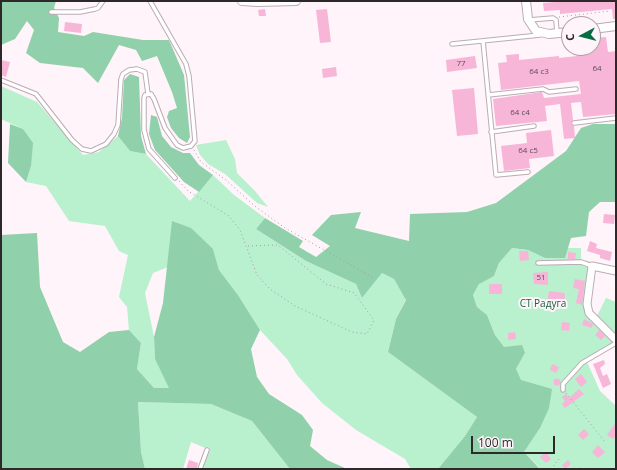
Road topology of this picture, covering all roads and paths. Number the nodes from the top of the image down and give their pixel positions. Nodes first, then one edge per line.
1 (103, 1) edge
2 (150, 1) edge
3 (242, 1) edge
4 (296, 1) edge
5 (526, 1) edge
6 (610, 11) dead end
7 (52, 12) dead end
8 (559, 17) dead end
9 (529, 20) junction
10 (616, 26) edge
11 (601, 28) edge
12 (561, 33) edge
13 (553, 34) junction
14 (483, 41) junction
15 (452, 44) dead end
16 (1, 80) edge
17 (576, 88) dead end
18 (148, 94) junction
19 (488, 95) junction
20 (616, 118) edge
21 (574, 123) dead end
22 (534, 126) dead end
23 (492, 132) junction
24 (195, 141) junction
25 (528, 172) dead end
26 (175, 178) joint
27 (246, 246) junction
28 (538, 263) dead end
29 (592, 266) junction
30 (616, 271) edge
31 (374, 278) dead end
32 (616, 340) edge
33 (616, 343) edge
34 (563, 390) joint
35 (605, 442) dead end
36 (207, 450) dead end
37 (559, 459) dead end
38 (580, 468) dead end
39 (200, 469) edge
40 (551, 469) edge
41 (582, 469) edge

1 - 7 lane
2 - 24 lane
3 - 4 street
5 - 9 street
6 - 8 path
9 - 13 street
9 - 13 lane
10 - 11 street
12 - 13 street
13 - 14 lane
14 - 15 lane
14 - 19 lane
16 - 18 lane
17 - 19 lane
18 - 24 lane
18 - 26 lane
19 - 23 lane
20 - 21 lane
22 - 23 lane
23 - 25 lane
24 - 31 path
26 - 27 path
27 - 27 path
28 - 29 lane
29 - 30 street
29 - 32 street
33 - 34 lane
34 - 35 path
36 - 39 lane
37 - 40 path
38 - 41 path

